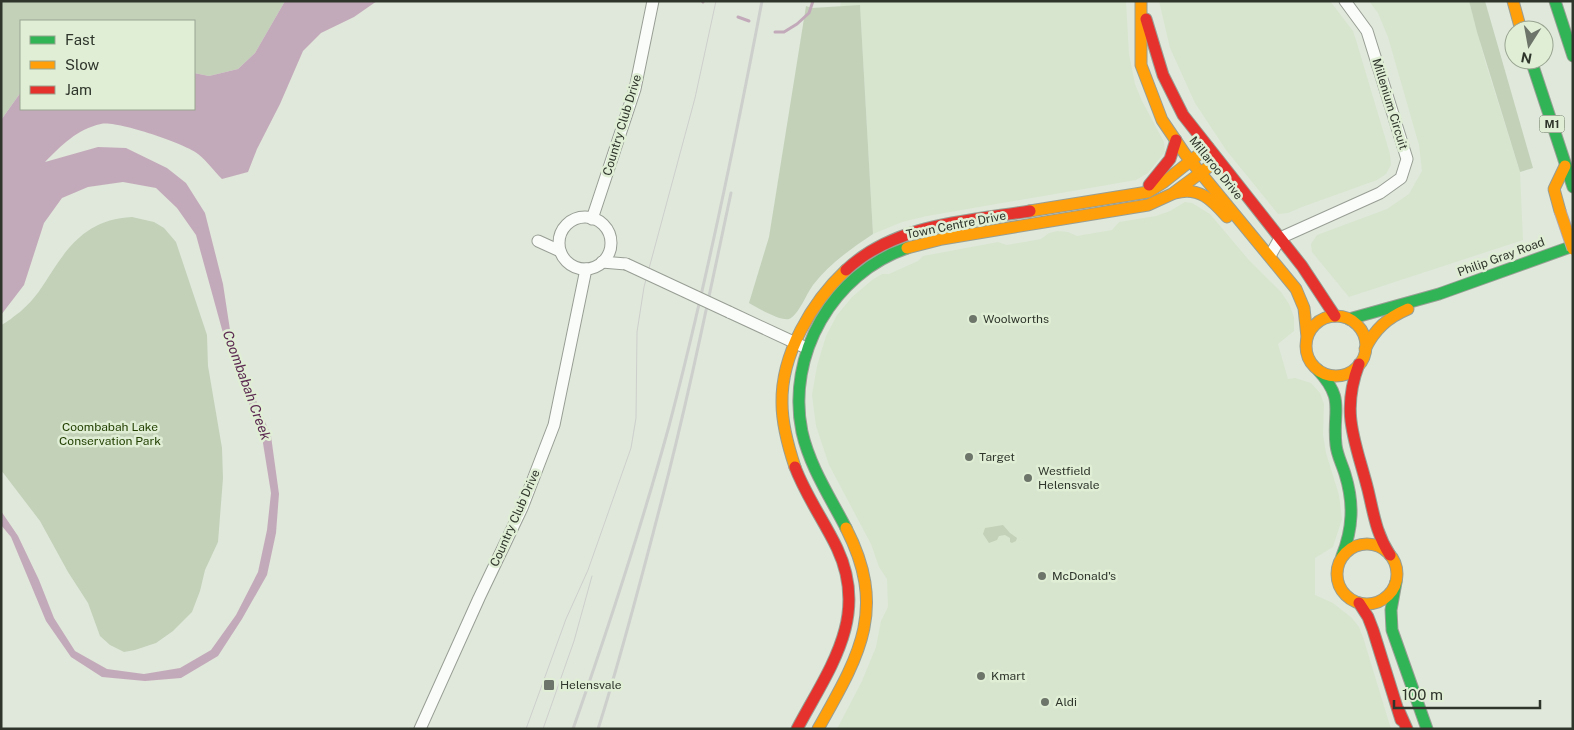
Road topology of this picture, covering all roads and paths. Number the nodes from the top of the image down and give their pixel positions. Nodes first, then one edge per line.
1 (653, 1) edge
2 (1345, 1) edge
3 (1513, 1) edge
4 (1556, 1) edge
5 (1518, 20) edge
6 (1573, 56) edge
7 (1534, 70) edge
8 (1176, 140) junction
9 (1208, 146) junction
10 (1190, 160) junction
11 (1218, 160) junction
12 (1566, 166) junction
13 (1201, 172) junction
14 (1573, 187) edge
15 (1142, 193) junction
16 (1172, 194) junction
17 (1056, 207) junction
18 (1094, 214) junction
19 (592, 219) junction
20 (560, 238) junction
21 (1280, 238) junction
22 (1573, 248) edge
23 (560, 251) junction
24 (1266, 251) junction
25 (610, 252) junction
26 (602, 262) junction
27 (626, 264) junction
28 (570, 265) junction
29 (586, 269) junction
30 (1439, 294) junction
31 (581, 298) junction
32 (1335, 316) junction
33 (1349, 319) junction
34 (1307, 337) junction
35 (795, 344) junction
36 (807, 348) junction
37 (1365, 349) junction
38 (1360, 364) junction
39 (1318, 370) junction
40 (1390, 555) junction
41 (1342, 556) junction
42 (1396, 582) junction
43 (1359, 603) junction
44 (1399, 711) junction
45 (420, 729) edge
46 (797, 729) edge
47 (818, 729) edge
48 (1402, 729) edge
49 (1407, 729) edge
50 (1427, 729) edge

1 - 19 street, Country Club Drive
2 - 21 street, Millenium Circuit
3 - 5 main road
4 - 6 main road
7 - 12 main road, M1
8 - 9 main road, Millaroo Drive
8 - 10 main road, Millaroo Drive
8 - 15 main road
9 - 10 main road, Town Centre Drive
9 - 11 main road, Millaroo Drive
10 - 13 main road, Millaroo Drive
10 - 15 main road, Town Centre Drive
11 - 13 main road, Town Centre Drive
11 - 21 main road, Millaroo Drive
12 - 14 main road, M1
12 - 22 main road, bridge
13 - 16 main road, Town Centre Drive
13 - 24 main road, Millaroo Drive
15 - 17 main road, Town Centre Drive
16 - 18 main road, Town Centre Drive
16 - 24 main road
17 - 18 main road
17 - 35 main road, Town Centre Drive
18 - 36 main road, Town Centre Drive
19 - 20 street
19 - 25 street
20 - 23 street
20 - 23 street
21 - 24 street
21 - 32 main road, Millaroo Drive
22 - 30 main road, Philip Gray Road
23 - 28 street
24 - 34 main road, Millaroo Drive
25 - 26 street
25 - 27 street
26 - 27 street
26 - 29 street
27 - 35 street, bridge
28 - 29 street
28 - 31 street
29 - 31 street, Country Club Drive
30 - 33 main road, Philip Gray Road
30 - 37 main road, Philip Gray Road
31 - 45 street, Country Club Drive
32 - 33 main road
32 - 34 main road
33 - 37 main road
34 - 39 main road
35 - 36 street
35 - 46 main road, Town Centre Drive
36 - 47 main road, Town Centre Drive
37 - 38 main road
38 - 39 main road
38 - 40 main road
39 - 41 main road
40 - 41 main road
40 - 42 main road
41 - 43 main road
42 - 43 main road
42 - 50 main road
43 - 44 main road
44 - 48 main road
44 - 49 main road

